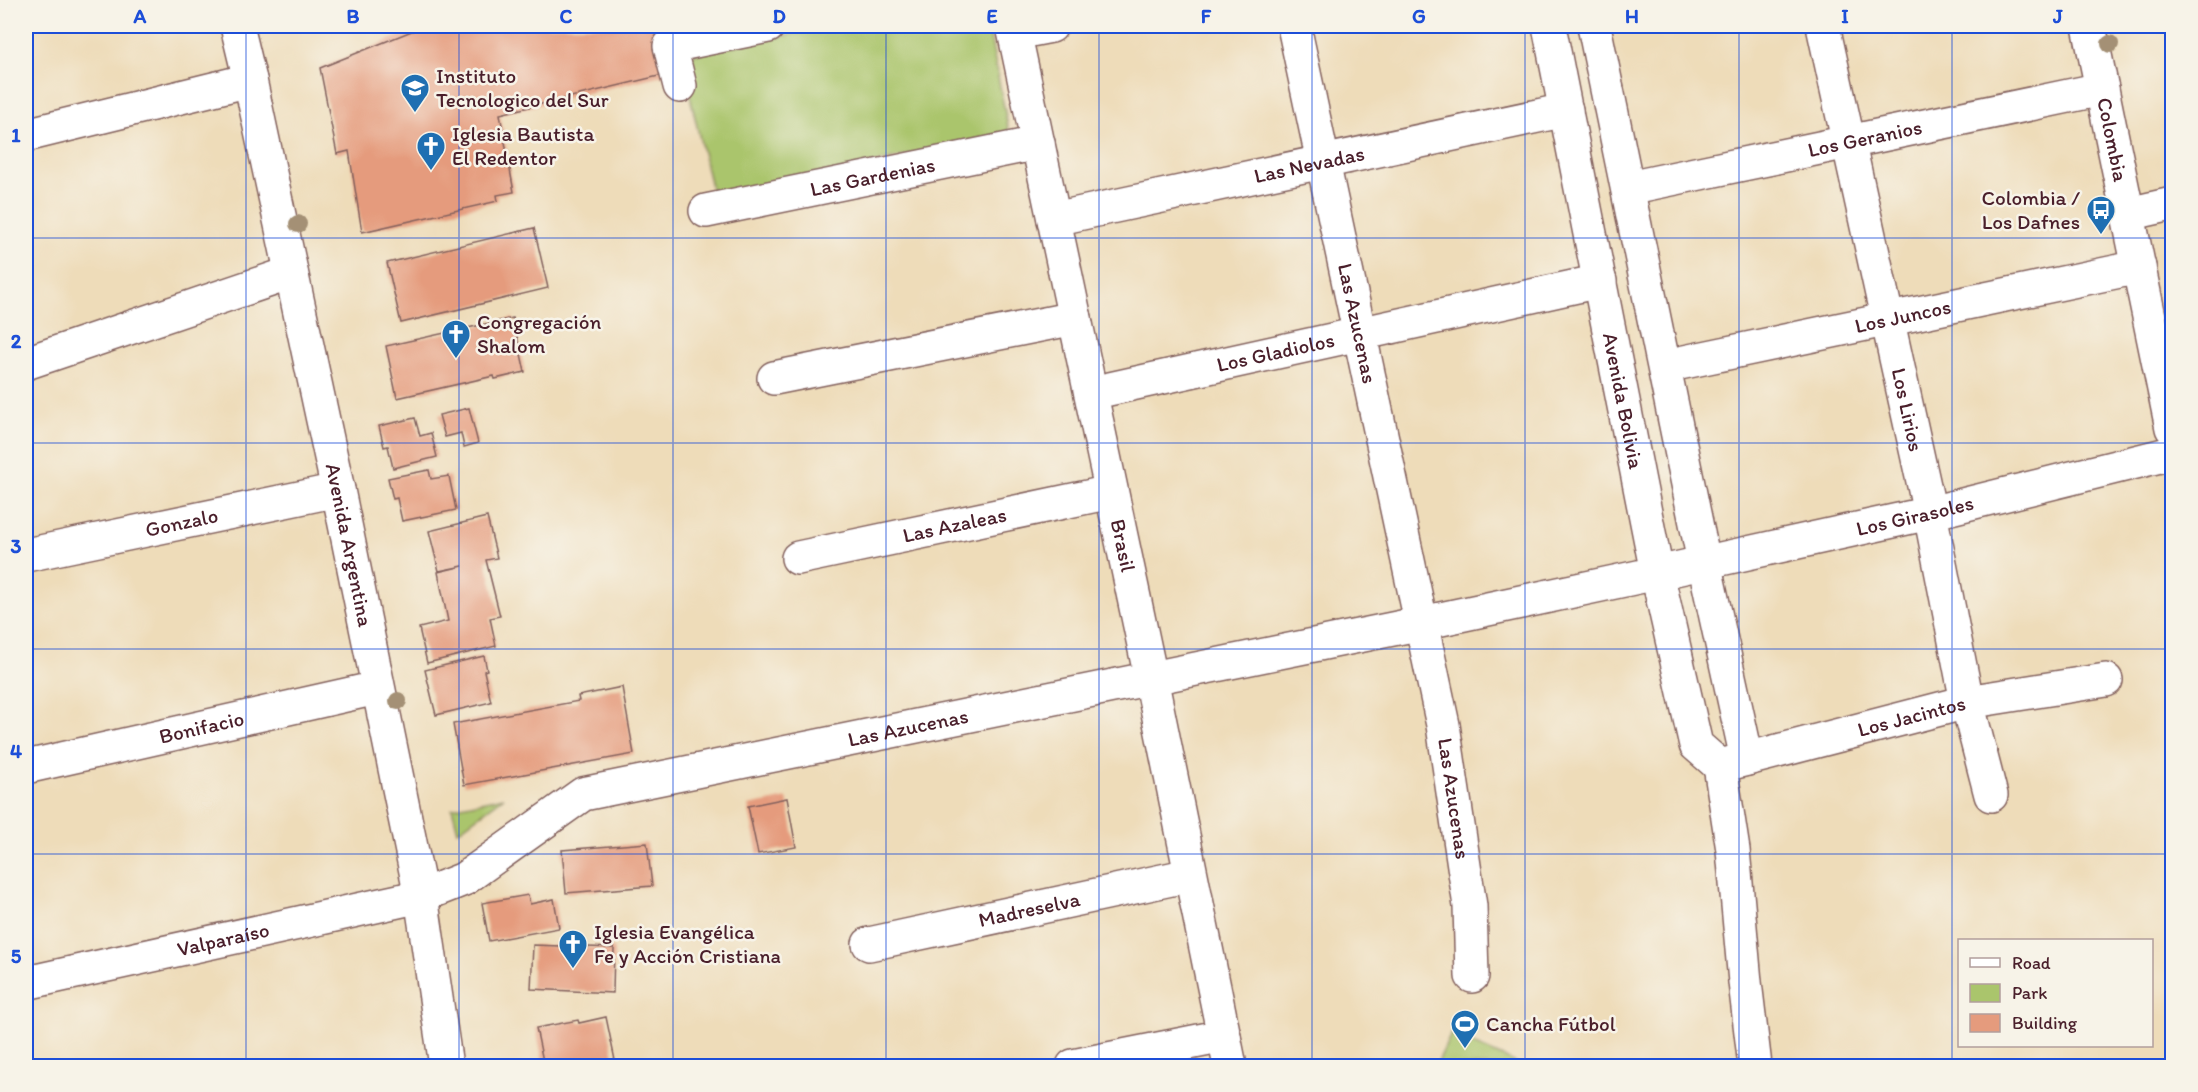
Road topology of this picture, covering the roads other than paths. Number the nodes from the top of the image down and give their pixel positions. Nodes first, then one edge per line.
1 (237, 26) edge
2 (768, 26) edge
3 (1051, 26) edge
4 (1294, 26) edge
5 (1549, 26) edge
6 (1594, 26) edge
7 (1823, 26) edge
8 (2089, 26) edge
9 (1014, 29) edge
10 (250, 80) junction
11 (681, 86) dead end
12 (2102, 89) junction
13 (1566, 110) junction
14 (26, 135) edge
15 (1849, 142) junction
16 (1038, 143) junction
17 (1324, 162) junction
18 (1628, 188) junction
19 (2172, 204) edge
20 (706, 211) dead end
21 (2128, 214) junction
22 (1054, 219) junction
23 (2139, 267) junction
24 (291, 273) junction
25 (1600, 281) junction
26 (1075, 318) junction
27 (1887, 320) junction
28 (1360, 334) junction
29 (26, 363) edge
30 (1665, 366) junction
31 (774, 378) dead end
32 (1091, 393) junction
33 (2172, 428) edge
34 (2172, 453) edge
35 (338, 490) junction
36 (1111, 492) junction
37 (1930, 513) junction
38 (26, 555) edge
39 (798, 558) dead end
40 (1704, 562) junction
41 (1657, 573) junction
42 (1422, 623) junction
43 (1151, 678) junction
44 (2106, 680) dead end
45 (377, 688) junction
46 (1967, 702) junction
47 (1734, 762) junction
48 (26, 767) edge
49 (1991, 795) dead end
50 (1190, 875) junction
51 (421, 896) junction
52 (869, 944) dead end
53 (1472, 976) dead end
54 (26, 984) edge
55 (1227, 1051) edge
56 (446, 1066) edge
57 (1073, 1066) edge
58 (1755, 1066) edge

1 - 10 street, Avenida Argentina
2 - 11 street
3 - 9 street
4 - 17 street, Las Azucenas
5 - 13 street, Avenida Bolivia
6 - 18 street
7 - 15 street, Los Lirios
8 - 12 street, Colombia
9 - 16 street, Brasil
10 - 14 street
10 - 24 street, Avenida Argentina
12 - 15 street, Los Geranios
12 - 21 street, Colombia
13 - 17 street, Las Nevadas
13 - 25 street, Avenida Bolivia
15 - 18 street, Los Geranios
15 - 27 street, Los Lirios
16 - 20 street, Las Gardenias
16 - 22 street, Brasil
17 - 22 street, Las Nevadas
17 - 28 street, Las Azucenas
18 - 30 street
19 - 21 street
21 - 23 street, Colombia
22 - 26 street, Brasil
23 - 27 street, Los Juncos
23 - 33 street, Colombia
24 - 29 street
24 - 35 street, Avenida Argentina
25 - 28 street, Los Gladiolos
25 - 41 street, Avenida Bolivia
26 - 31 street
26 - 32 street, Brasil
27 - 30 street, Los Juncos
27 - 37 street, Los Lirios
28 - 32 street, Los Gladiolos
28 - 42 street, Las Azucenas
30 - 40 street
32 - 36 street, Brasil
34 - 37 street, Los Girasoles
35 - 38 street, Gonzalo
35 - 45 street, Avenida Argentina
36 - 39 street, Las Azaleas
36 - 43 street, Brasil
37 - 40 street, Los Girasoles
37 - 46 street, Los Lirios
40 - 41 street, Los Girasoles
40 - 47 street
41 - 42 street, Las Azucenas
41 - 47 street, Avenida Bolivia
42 - 43 street, Las Azucenas
42 - 53 street, Las Azucenas
43 - 50 street, Brasil
43 - 51 street, Las Azucenas
44 - 46 street, Los Jacintos
45 - 48 street, Bonifacio
45 - 51 street, Avenida Argentina
46 - 47 street, Los Jacintos
46 - 49 street, Los Lirios
47 - 58 street
50 - 52 street, Madreselva
50 - 55 street, Brasil
51 - 54 street, Valparaíso
51 - 56 street, Avenida Argentina
55 - 57 street

